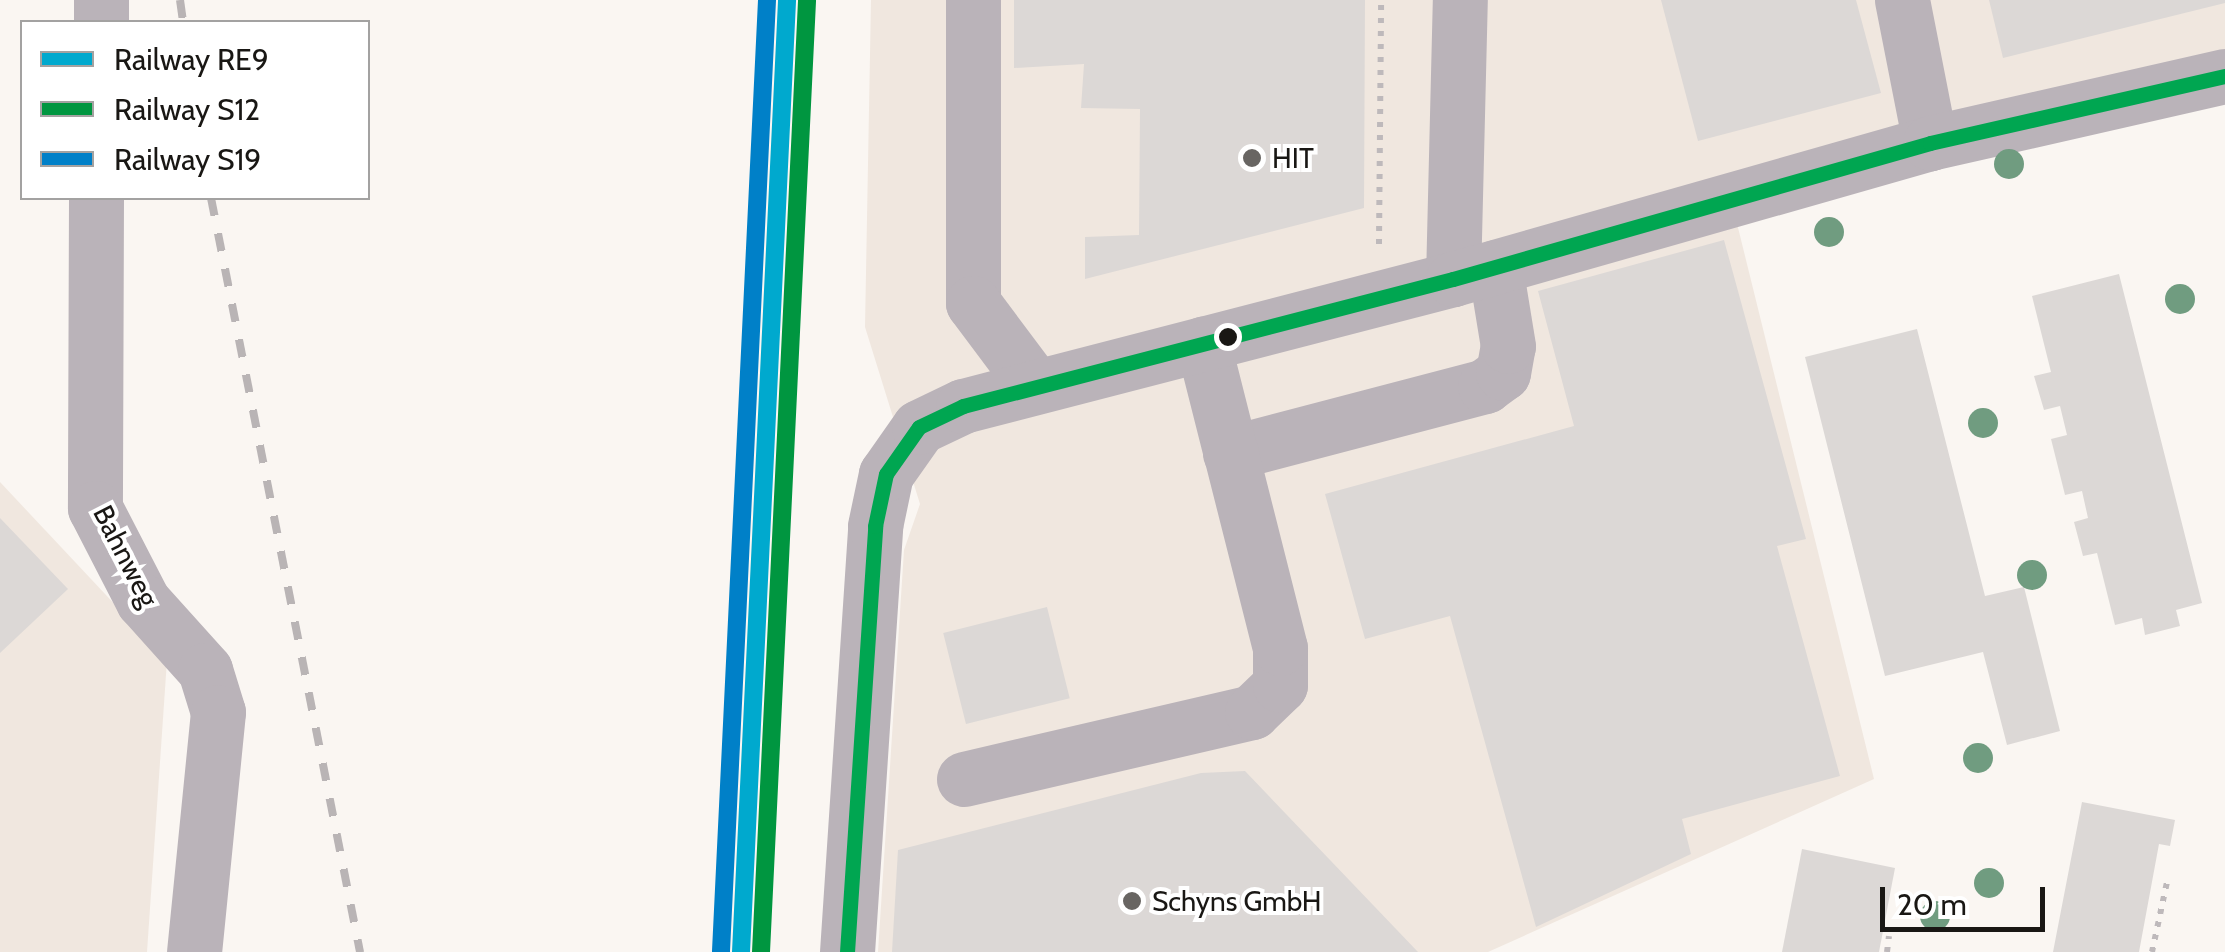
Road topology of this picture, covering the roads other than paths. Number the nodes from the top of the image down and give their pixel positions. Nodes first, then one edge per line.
1 (973, 0) edge
2 (1460, 0) edge
3 (1902, 0) edge
4 (2225, 76) edge
5 (1930, 143) junction
6 (96, 200) edge
7 (1474, 273) junction
8 (1203, 344) junction
9 (1034, 386) junction
10 (1230, 452) junction
11 (964, 779) dead end
12 (194, 952) edge
13 (847, 952) edge

1 - 9 street
2 - 7 street
3 - 5 street
4 - 5 street
5 - 7 street
6 - 12 street, Bahnweg
7 - 8 street
7 - 10 street
8 - 9 street
8 - 10 street
9 - 13 street
10 - 11 street

